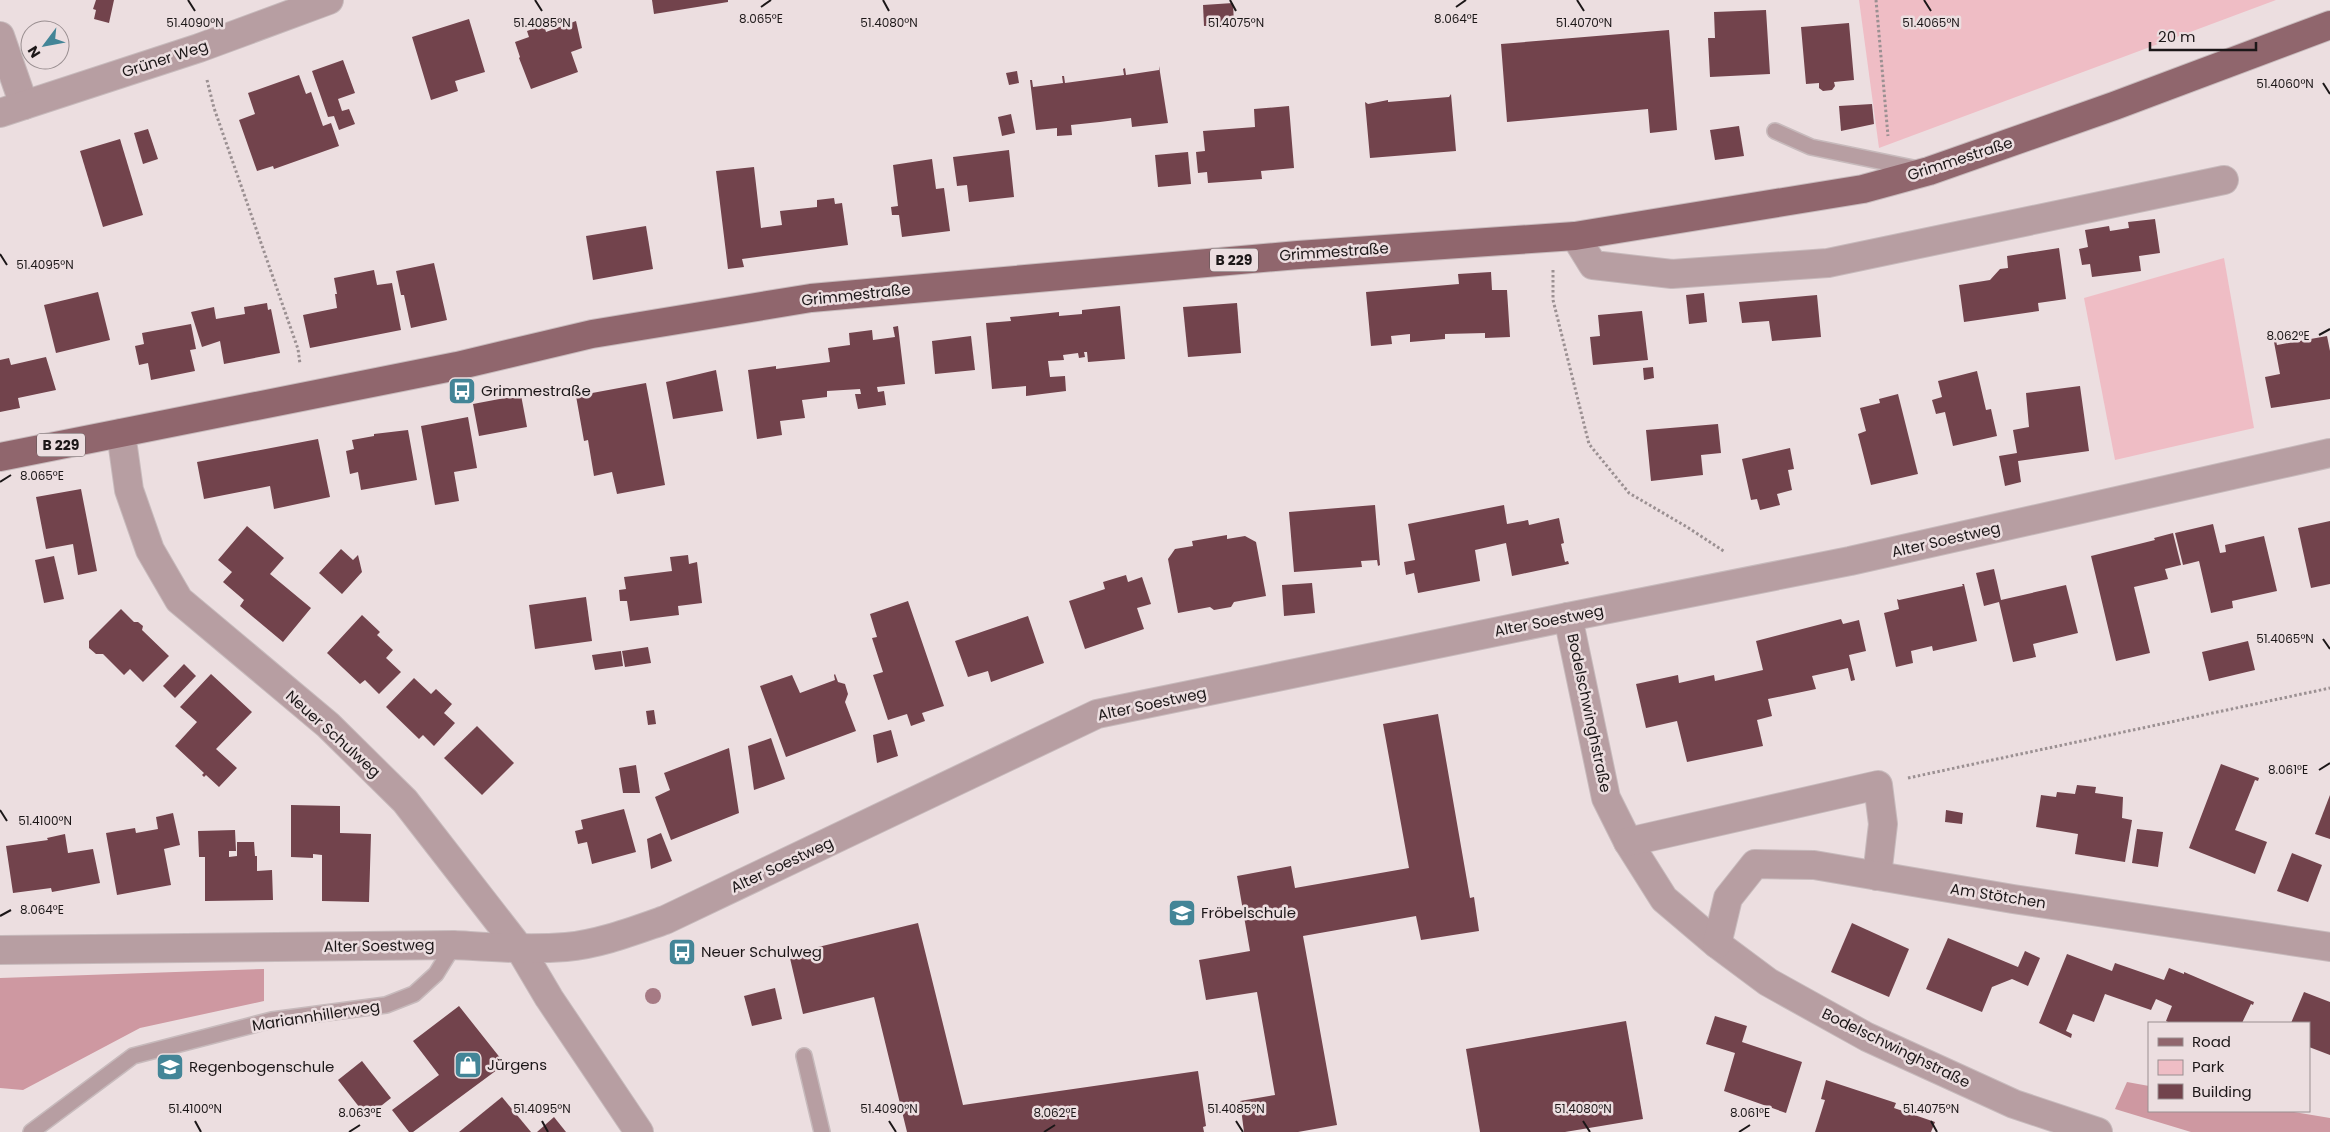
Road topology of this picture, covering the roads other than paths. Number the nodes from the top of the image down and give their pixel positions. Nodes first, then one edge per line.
1 (329, 0) edge
2 (2330, 26) edge
3 (0, 36) edge
4 (12, 109) edge
5 (1775, 131) dead end
6 (1928, 171) junction
7 (2224, 180) dead end
8 (1575, 236) junction
9 (121, 433) junction
10 (2330, 454) edge
11 (0, 457) edge
12 (1568, 617) junction
13 (1628, 842) junction
14 (1877, 876) junction
15 (1717, 944) junction
16 (454, 945) junction
17 (2330, 947) edge
18 (520, 949) junction
19 (0, 950) edge
20 (804, 1056) dead end
21 (31, 1132) edge
22 (639, 1132) edge
23 (822, 1132) edge
24 (2098, 1132) edge

1 - 4 street, Grüner Weg
2 - 6 main road, Grimmestraße / B 229
3 - 4 street
5 - 6 lane
6 - 8 main road, Grimmestraße / B 229
7 - 8 street
8 - 9 main road, Grimmestraße / B 229
9 - 11 main road, Grimmestraße / B 229
9 - 18 street, Neuer Schulweg
10 - 12 street, Alter Soestweg
12 - 13 street, Bodelschwinghstraße
12 - 18 street, Alter Soestweg
13 - 14 street
13 - 15 street, Bodelschwinghstraße
14 - 15 street, Am Stötchen
14 - 17 street, Am Stötchen
15 - 24 street, Bodelschwinghstraße
16 - 18 street, Alter Soestweg
16 - 19 street, Alter Soestweg
16 - 21 lane, Mariannhillerweg
18 - 22 street, Neuer Schulweg
20 - 23 lane

